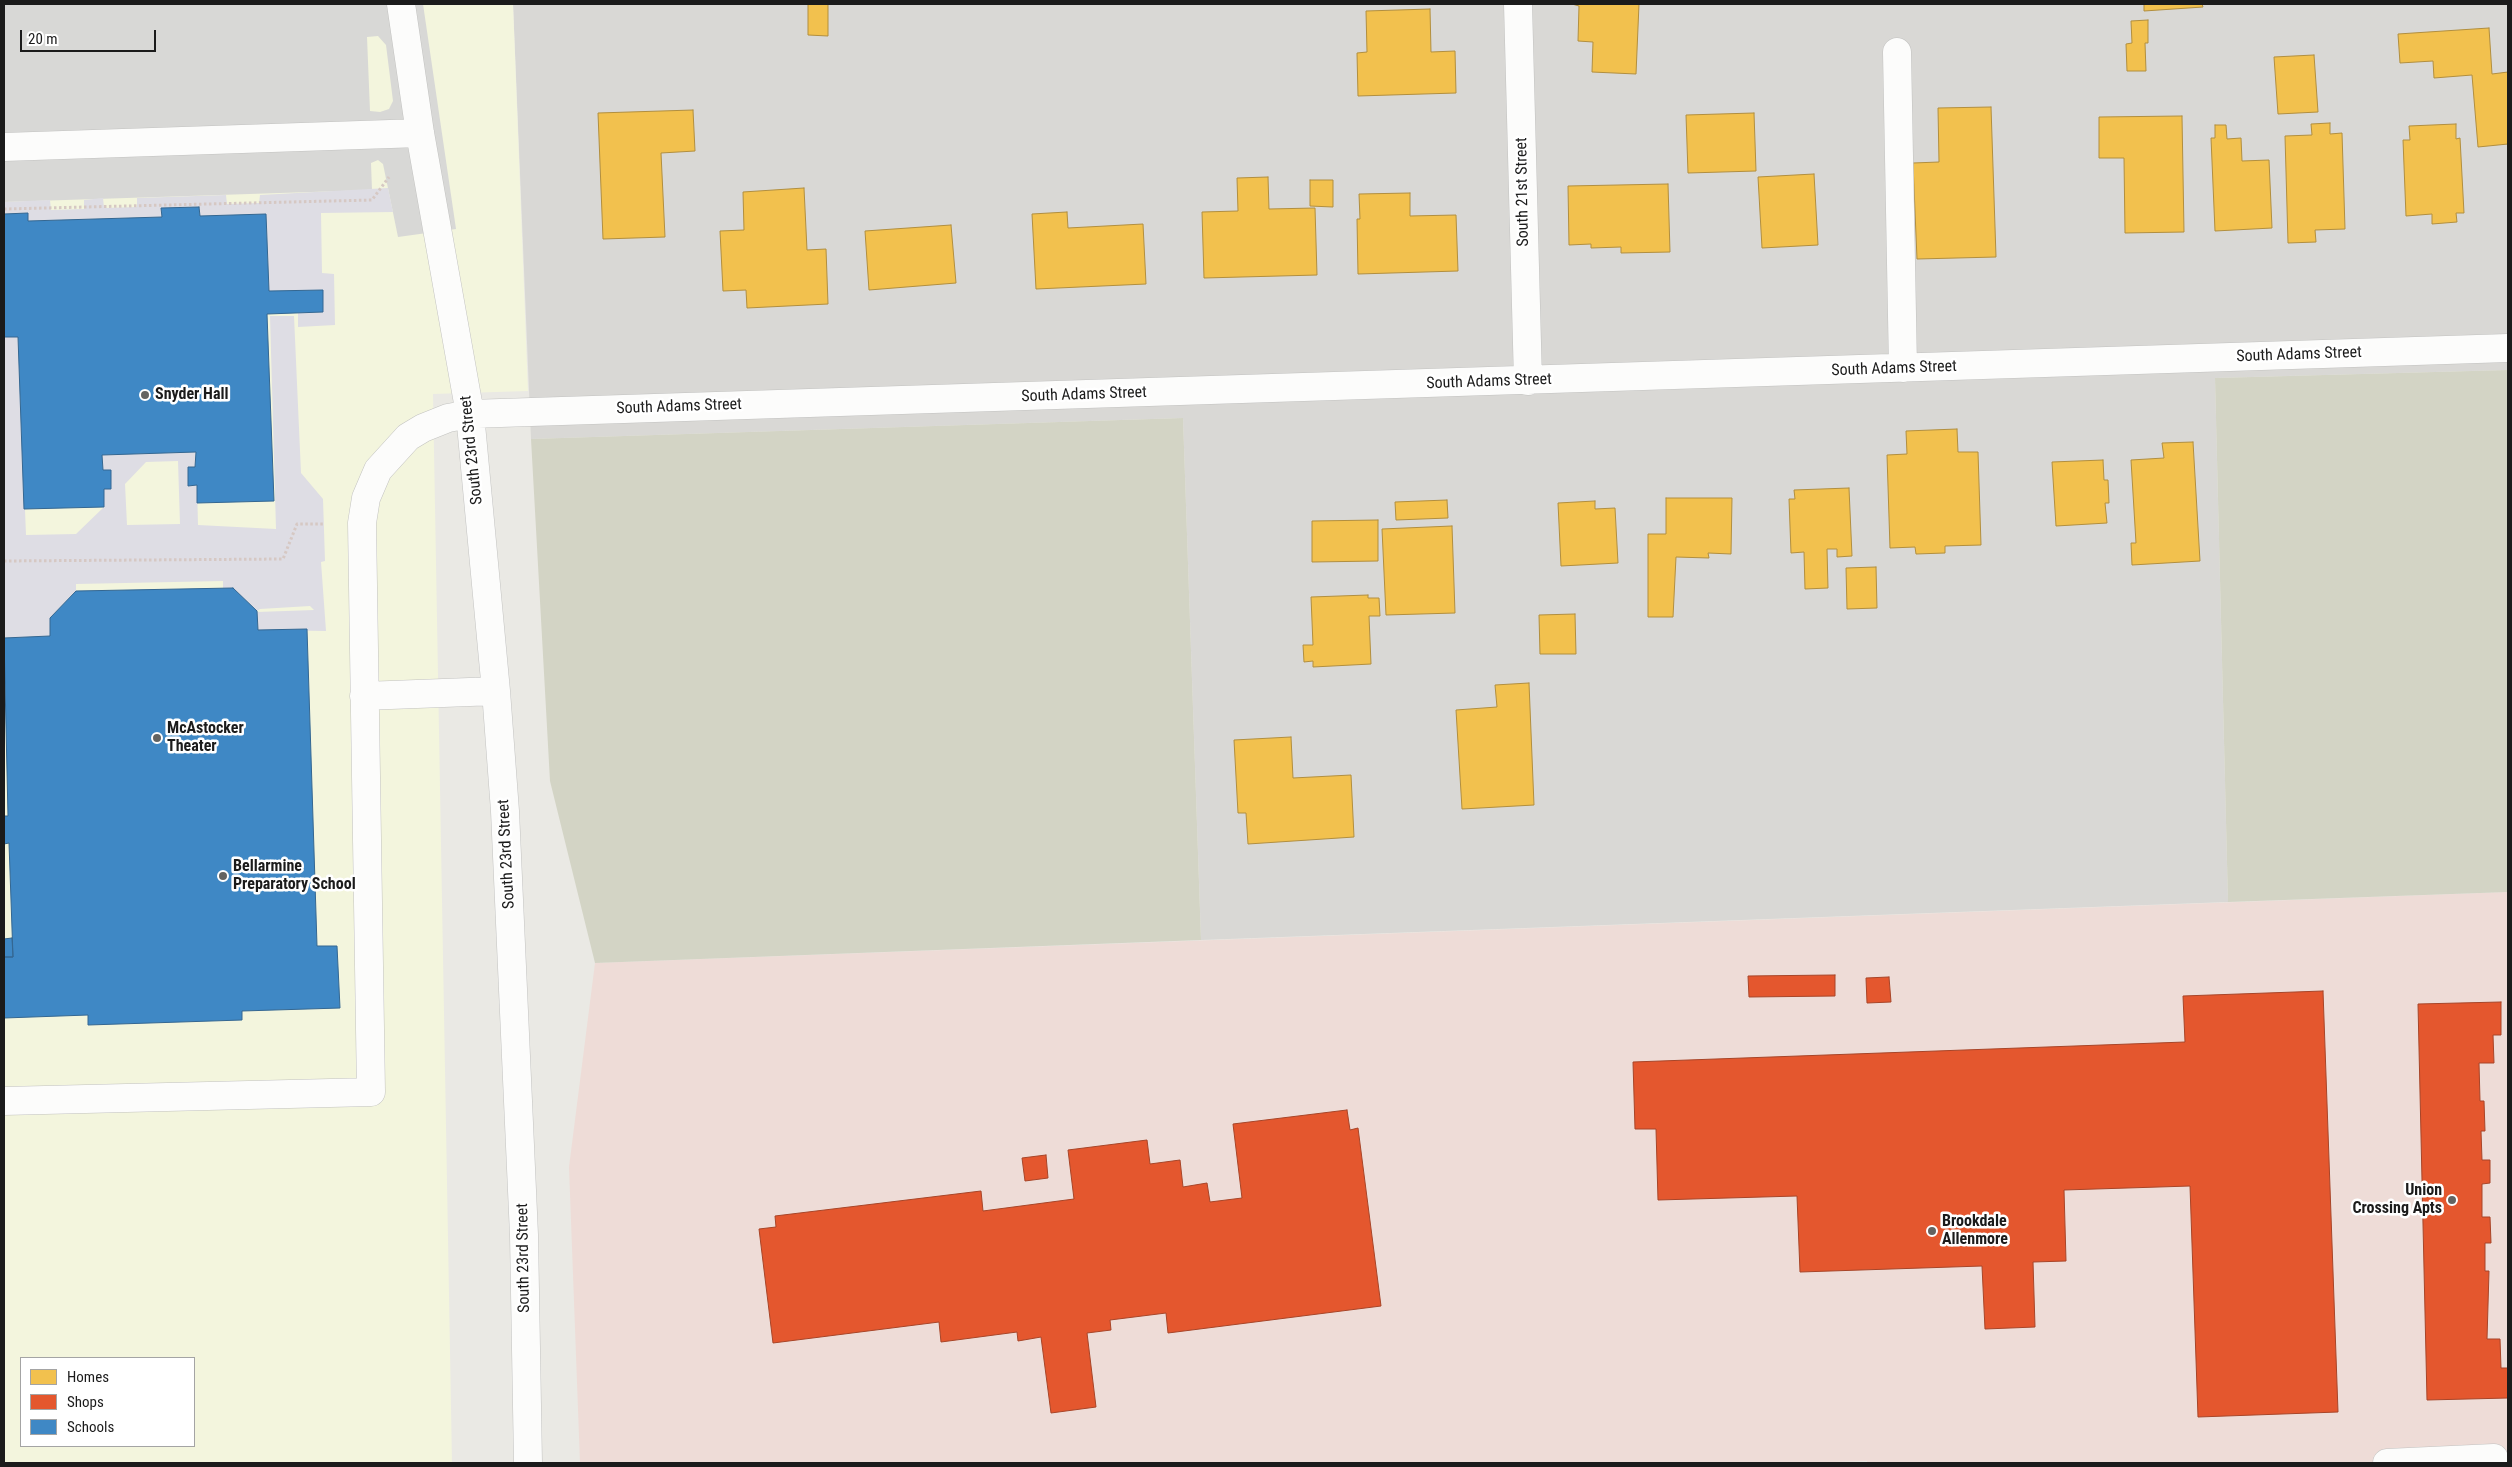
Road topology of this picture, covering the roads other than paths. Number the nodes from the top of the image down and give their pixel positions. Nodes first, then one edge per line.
1 (401, 4) edge
2 (1518, 4) edge
3 (1897, 52) dead end
4 (420, 133) junction
5 (4, 147) edge
6 (2508, 348) edge
7 (1903, 368) junction
8 (1528, 381) junction
9 (470, 414) junction
10 (496, 691) junction
11 (364, 696) junction
12 (4, 1101) edge
13 (2494, 1458) dead end
14 (528, 1463) edge
15 (2387, 1463) edge

1 - 4 street, South 23rd Street
2 - 8 street, South 21st Street
3 - 7 street
4 - 5 street
4 - 9 street, South 23rd Street
6 - 7 street, South Adams Street
7 - 8 street, South Adams Street
8 - 9 street, South Adams Street
9 - 10 street, South 23rd Street
9 - 11 street, South Adams Street
10 - 11 street
10 - 14 street, South 23rd Street
11 - 12 street, South Adams Street
13 - 15 street

